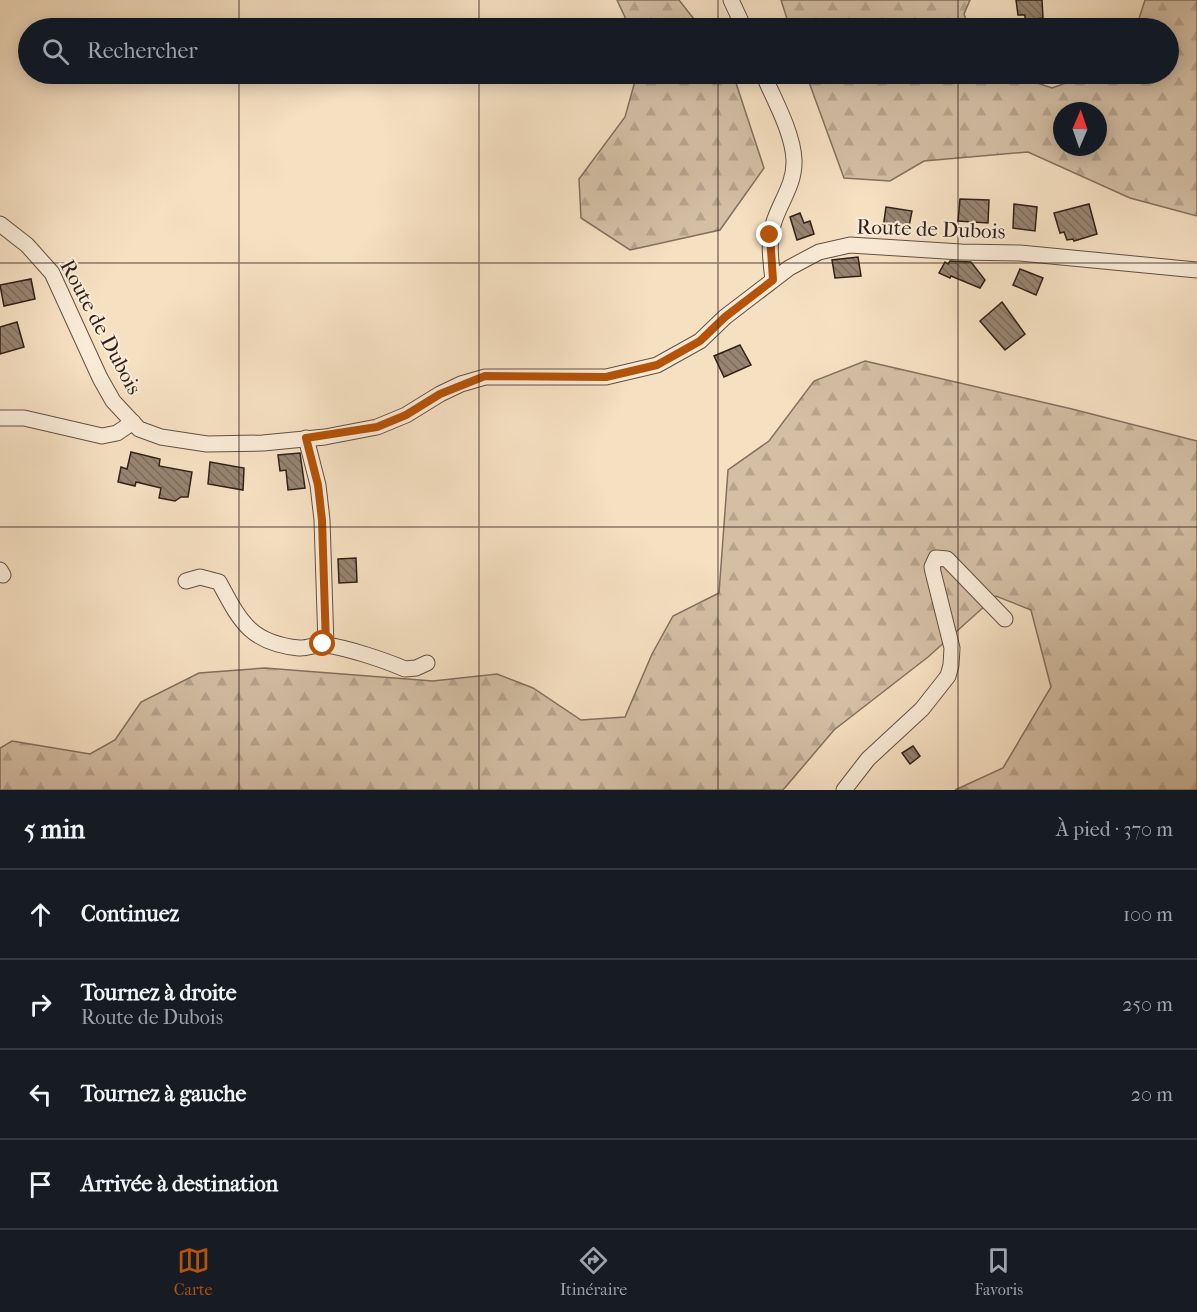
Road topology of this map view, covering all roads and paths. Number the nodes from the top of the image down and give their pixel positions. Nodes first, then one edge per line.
1 (731, 0) edge
2 (739, 18) edge
3 (767, 84) edge
4 (0, 224) edge
5 (1197, 270) edge
6 (773, 280) junction
7 (0, 418) edge
8 (133, 422) junction
9 (306, 438) junction
10 (186, 581) dead end
11 (1005, 619) dead end
12 (326, 645) junction
13 (427, 663) dead end
14 (844, 790) edge

1 - 2 street
3 - 6 street
4 - 8 street, Route de Dubois
5 - 6 street, Route de Dubois
6 - 9 street, Route de Dubois
7 - 8 street
8 - 9 street, Route de Dubois
9 - 12 street
10 - 12 street
11 - 14 street
12 - 13 street

